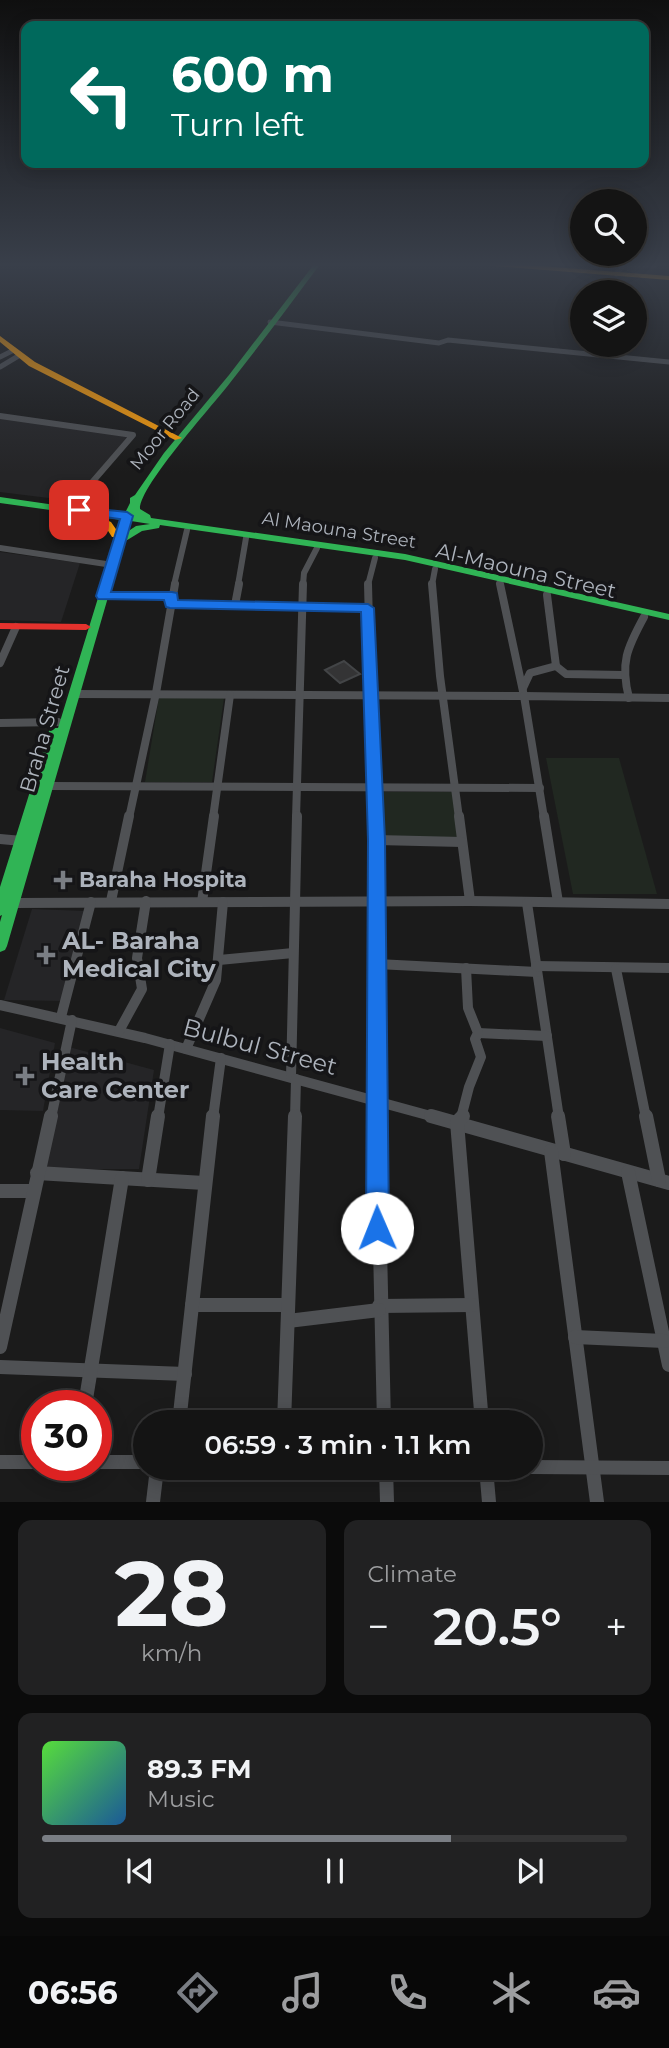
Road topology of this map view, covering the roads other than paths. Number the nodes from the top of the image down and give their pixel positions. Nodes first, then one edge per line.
1 (262, 333) edge
2 (359, 333) edge
3 (0, 338) edge
4 (8, 354) edge
5 (669, 362) edge
6 (0, 366) edge
7 (0, 416) edge
8 (178, 438) junction
9 (135, 498) junction
10 (0, 499) edge
11 (0, 506) edge
12 (69, 509) junction
13 (97, 519) junction
14 (126, 519) junction
15 (154, 522) junction
16 (187, 530) junction
17 (118, 538) junction
18 (246, 538) junction
19 (0, 548) edge
20 (317, 548) junction
21 (375, 558) junction
22 (106, 564) junction
23 (435, 569) junction
24 (500, 584) junction
25 (547, 595) junction
26 (103, 596) junction
27 (171, 600) junction
28 (235, 605) junction
29 (301, 606) junction
30 (368, 608) junction
31 (643, 617) junction
32 (669, 617) edge
33 (669, 623) edge
34 (0, 626) edge
35 (16, 626) junction
36 (86, 627) junction
37 (0, 663) edge
38 (556, 666) junction
39 (622, 674) junction
40 (524, 692) junction
41 (74, 694) junction
42 (156, 694) junction
43 (230, 695) junction
44 (298, 695) junction
45 (373, 696) junction
46 (444, 696) junction
47 (629, 698) junction
48 (669, 698) edge
49 (58, 722) junction
50 (0, 723) edge
51 (48, 786) junction
52 (137, 786) junction
53 (217, 786) junction
54 (295, 786) junction
55 (376, 788) junction
56 (456, 788) junction
57 (540, 788) junction
58 (0, 839) edge
59 (377, 840) junction
60 (22, 841) junction
61 (462, 842) junction
62 (111, 901) junction
63 (146, 901) junction
64 (470, 901) junction
65 (92, 902) junction
66 (202, 902) junction
67 (223, 902) junction
68 (295, 902) junction
69 (377, 902) junction
70 (527, 902) junction
71 (558, 902) junction
72 (12, 903) junction
73 (669, 904) edge
74 (0, 910) edge
75 (0, 946) edge
76 (293, 953) junction
77 (219, 960) junction
78 (377, 964) junction
79 (466, 968) junction
80 (669, 968) edge
81 (536, 969) junction
82 (616, 969) junction
83 (0, 1005) edge
84 (67, 1018) junction
85 (119, 1031) junction
86 (478, 1033) junction
87 (547, 1036) junction
88 (170, 1044) junction
89 (186, 1049) junction
90 (221, 1058) junction
91 (293, 1078) junction
92 (375, 1100) junction
93 (457, 1122) junction
94 (558, 1152) junction
95 (628, 1172) junction
96 (37, 1173) junction
97 (122, 1178) junction
98 (149, 1180) junction
99 (664, 1181) edge
100 (205, 1183) junction
101 (0, 1191) edge
102 (33, 1191) junction
103 (192, 1305) junction
104 (472, 1305) junction
105 (288, 1306) junction
106 (379, 1308) junction
107 (288, 1321) junction
108 (575, 1337) junction
109 (664, 1341) junction
110 (0, 1347) edge
111 (669, 1366) edge
112 (0, 1367) edge
113 (90, 1370) junction
114 (185, 1374) junction
115 (87, 1390) edge
116 (181, 1410) edge
117 (285, 1410) edge
118 (383, 1410) edge
119 (481, 1410) edge
120 (0, 1462) edge
121 (21, 1462) edge
122 (112, 1462) edge
123 (133, 1462) edge
124 (543, 1466) edge
125 (592, 1467) junction
126 (669, 1468) edge
127 (155, 1480) edge
128 (386, 1480) edge
129 (487, 1480) edge
130 (153, 1502) edge
131 (387, 1502) edge
132 (489, 1502) edge
133 (597, 1502) edge

1 - 8 main road, Moor Road
2 - 5 street
3 - 4 main road
4 - 6 street
4 - 8 main road
7 - 12 street
8 - 9 main road, Moor Road
9 - 14 main road, Moor Road
9 - 15 main road
10 - 12 main road, Al Maouna Street
11 - 13 main road
12 - 14 main road, Al Maouna Street
13 - 14 main road
13 - 17 main road
14 - 15 main road, Al Maouna Street
14 - 17 main road, Moor Road
15 - 16 main road, Al-Maouna Street
15 - 17 main road
15 - 32 main road, Al Maouna Street
16 - 18 main road, Al-Maouna Street
16 - 27 street
17 - 22 main road
17 - 26 main road, Braha Street
18 - 20 main road, Al-Maouna Street
18 - 28 street
19 - 22 street
20 - 21 main road, Al-Maouna Street
20 - 29 street
21 - 23 main road, Al-Maouna Street
21 - 30 street
22 - 36 main road
23 - 24 main road, Al-Maouna Street
23 - 46 street
24 - 25 main road, Al-Maouna Street
24 - 40 street
25 - 31 main road, Al-Maouna Street
25 - 38 street
26 - 27 street
26 - 41 main road, Braha Street
27 - 28 street
27 - 42 street
28 - 29 street
29 - 30 street
29 - 44 street
30 - 45 street
31 - 33 main road, Al-Maouna Street
31 - 39 street
34 - 35 main road
35 - 36 main road
35 - 37 street
36 - 49 main road
38 - 39 street
38 - 40 street
39 - 47 street
40 - 46 street
40 - 47 street
40 - 57 street
41 - 42 street
41 - 51 main road, Braha Street
42 - 43 street
42 - 52 street
43 - 44 street
43 - 53 street
44 - 45 street
44 - 54 street
45 - 46 street
45 - 55 street
46 - 56 street
47 - 48 street
49 - 50 street
49 - 60 main road
51 - 52 street
51 - 72 main road, Braha Street
52 - 53 street
52 - 62 street
53 - 54 street
53 - 66 street
54 - 55 street
54 - 68 street
55 - 56 street
55 - 59 street
56 - 57 street
56 - 61 street
57 - 71 street
58 - 60 street
59 - 61 street
59 - 69 street
60 - 74 main road
61 - 64 street
62 - 63 street
62 - 65 street
63 - 66 street
63 - 85 street
64 - 69 street
64 - 70 street
65 - 72 street
65 - 84 street
66 - 67 street
67 - 68 street
67 - 77 street
68 - 69 street
68 - 76 street
69 - 78 street
70 - 71 street
70 - 81 street
71 - 73 street
72 - 75 main road, Braha Street
76 - 77 street
76 - 91 street
77 - 89 street
78 - 79 street
78 - 92 street
79 - 81 street
79 - 86 street
80 - 82 street
81 - 82 street
81 - 87 street
82 - 99 street
83 - 84 street, Bulbul Street
84 - 85 street, Bulbul Street
84 - 96 street
85 - 88 street, Bulbul Street
86 - 87 street
86 - 93 street
87 - 94 street
88 - 89 street, Bulbul Street
88 - 98 street
89 - 90 street, Bulbul Street
90 - 91 street, Bulbul Street
90 - 100 street
91 - 92 street, Bulbul Street
91 - 105 street
92 - 93 street, Bulbul Street
92 - 106 street
93 - 94 street, Bulbul Street
93 - 104 street
94 - 95 street, Bulbul Street
94 - 108 street
95 - 99 street, Bulbul Street
95 - 109 street
96 - 97 street
96 - 102 street
97 - 98 street
97 - 113 street
98 - 100 street
100 - 103 street
101 - 102 street
102 - 110 street
103 - 105 street
103 - 114 street
104 - 106 street
104 - 119 street
105 - 107 street
106 - 107 street
106 - 118 street
107 - 117 street
108 - 109 street
108 - 125 street
109 - 111 street
112 - 113 street
113 - 114 street
113 - 115 street
114 - 116 street
120 - 121 street
122 - 123 street
124 - 125 street
125 - 126 street
125 - 133 street
127 - 130 street
128 - 131 street
129 - 132 street

